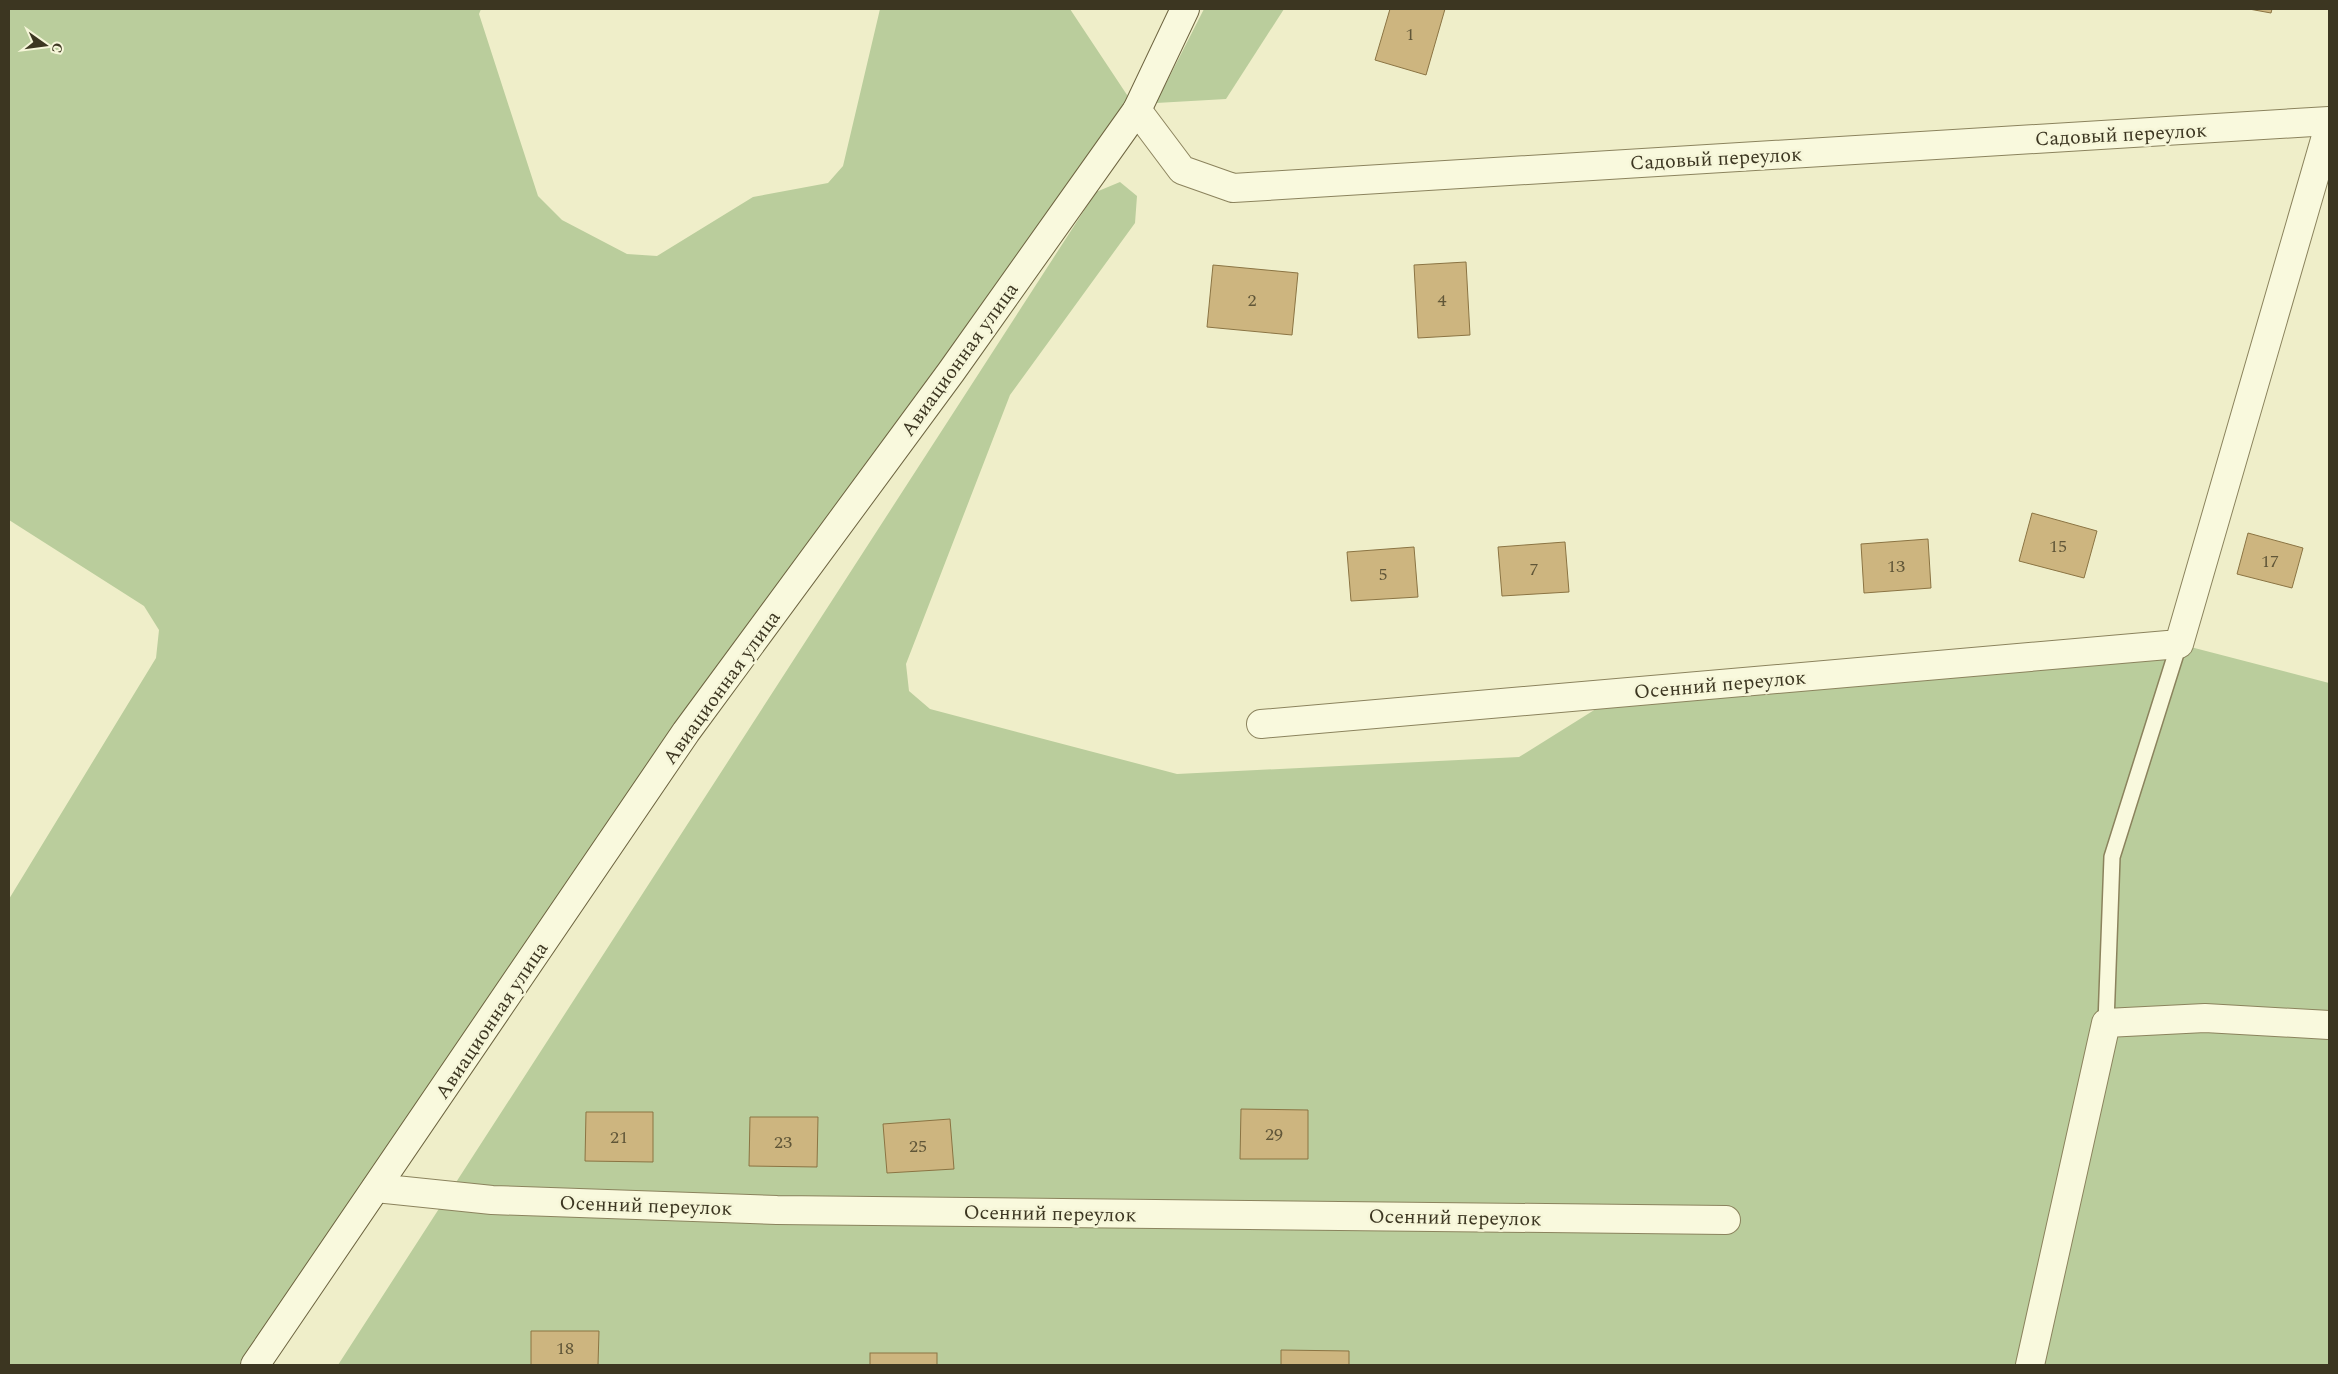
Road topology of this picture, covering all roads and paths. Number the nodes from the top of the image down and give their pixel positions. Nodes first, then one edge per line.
1 (1185, 9) edge
2 (1136, 110) junction
3 (2329, 121) edge
4 (2329, 126) edge
5 (2180, 644) junction
6 (1261, 724) dead end
7 (2106, 1023) junction
8 (2329, 1025) edge
9 (376, 1188) junction
10 (1726, 1220) dead end
11 (255, 1365) edge
12 (2030, 1365) edge

1 - 2 street, Авиационная улица
2 - 3 street, Садовый переулок
2 - 9 street, Авиационная улица
4 - 5 street
5 - 6 street, Осенний переулок
5 - 7 lane
7 - 8 street
7 - 12 street
9 - 10 street, Осенний переулок
9 - 11 street, Авиационная улица

